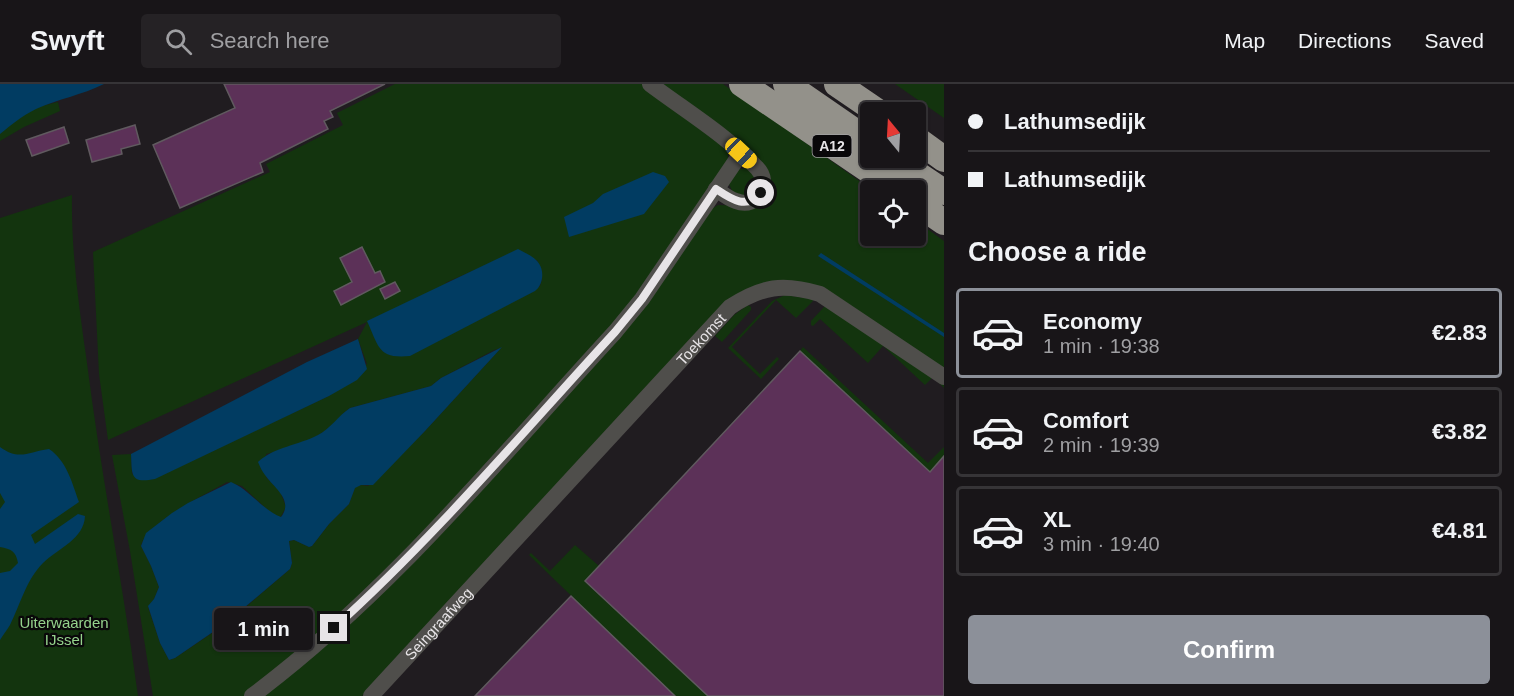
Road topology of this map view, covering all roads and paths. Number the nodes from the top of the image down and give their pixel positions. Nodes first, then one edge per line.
1 (650, 84) edge
2 (742, 84) edge
3 (786, 84) edge
4 (837, 84) edge
5 (863, 102) edge
6 (860, 135) edge
7 (926, 146) edge
8 (741, 153) junction
9 (944, 159) edge
10 (908, 168) edge
11 (883, 180) edge
12 (716, 189) junction
13 (944, 192) edge
14 (926, 210) edge
15 (944, 222) edge
16 (944, 377) edge
17 (506, 551) joint
18 (252, 696) edge
19 (371, 696) edge

1 - 8 street
2 - 11 highway, A12
3 - 6 highway, A12
4 - 5 highway
7 - 9 highway
8 - 12 street
8 - 12 street
10 - 13 highway
12 - 18 street
14 - 15 highway
16 - 17 street, Toekomst
17 - 19 street, Seingraafweg

